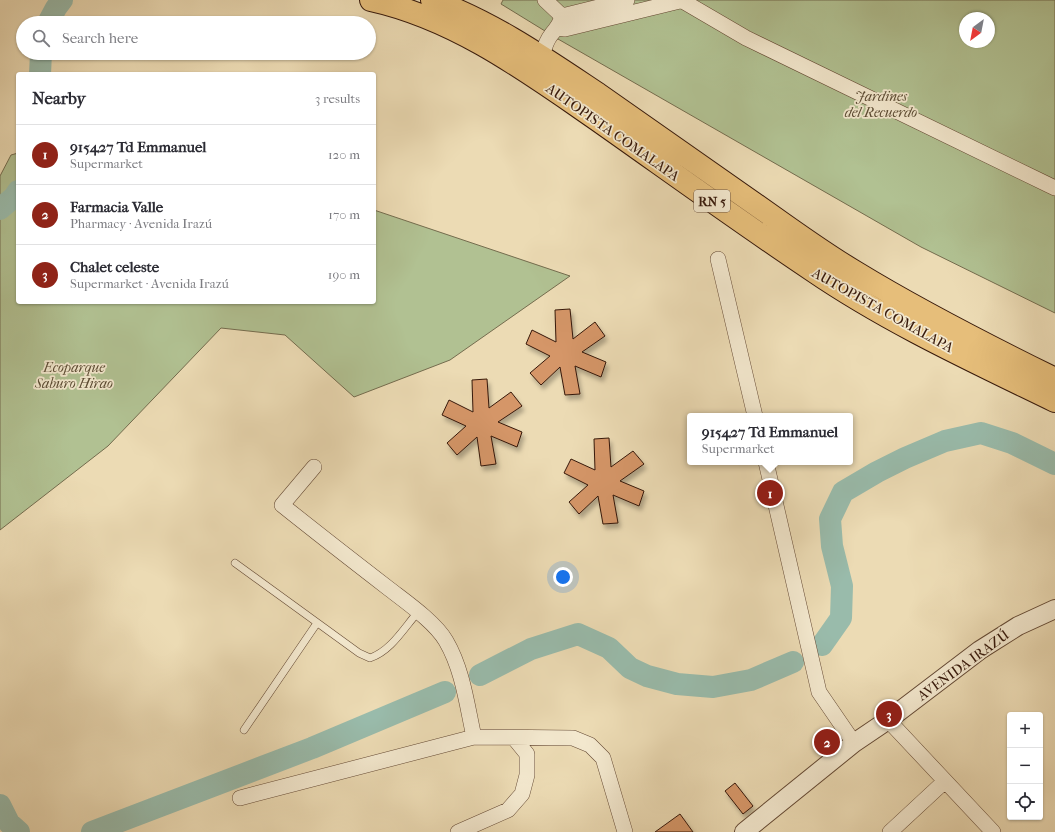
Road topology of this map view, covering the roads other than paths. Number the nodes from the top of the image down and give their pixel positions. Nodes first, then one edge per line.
1 (371, 0) edge
2 (432, 0) edge
3 (545, 0) edge
4 (627, 0) edge
5 (683, 0) edge
6 (560, 22) junction
7 (542, 56) junction
8 (1055, 188) edge
9 (718, 259) dead end
10 (1055, 378) edge
11 (1055, 401) edge
12 (754, 413) edge
13 (767, 465) edge
14 (314, 467) dead end
15 (235, 563) dead end
16 (1055, 610) edge
17 (418, 612) junction
18 (317, 623) junction
19 (888, 720) junction
20 (244, 730) dead end
21 (474, 737) junction
22 (514, 738) junction
23 (854, 744) junction
24 (945, 780) junction
25 (240, 798) dead end
26 (458, 832) edge
27 (625, 832) edge
28 (744, 832) edge
29 (890, 832) edge
30 (994, 832) edge

1 - 11 highway, AUTOPISTA COMALAPA / RN 5
2 - 7 highway, AUTOPISTA COMALAPA / RN 5
3 - 6 street
4 - 6 street
5 - 6 street
5 - 8 street
6 - 7 street
7 - 10 highway, AUTOPISTA COMALAPA / RN 5
9 - 12 street
13 - 23 street
14 - 17 street
15 - 18 lane
16 - 19 street, AVENIDA IRAZÚ
17 - 18 lane
17 - 21 street
18 - 20 lane
19 - 23 street, AVENIDA IRAZÚ
19 - 24 street
21 - 22 street
21 - 25 street
22 - 26 street
22 - 27 street
23 - 28 street, AVENIDA IRAZÚ
24 - 29 street
24 - 30 street

